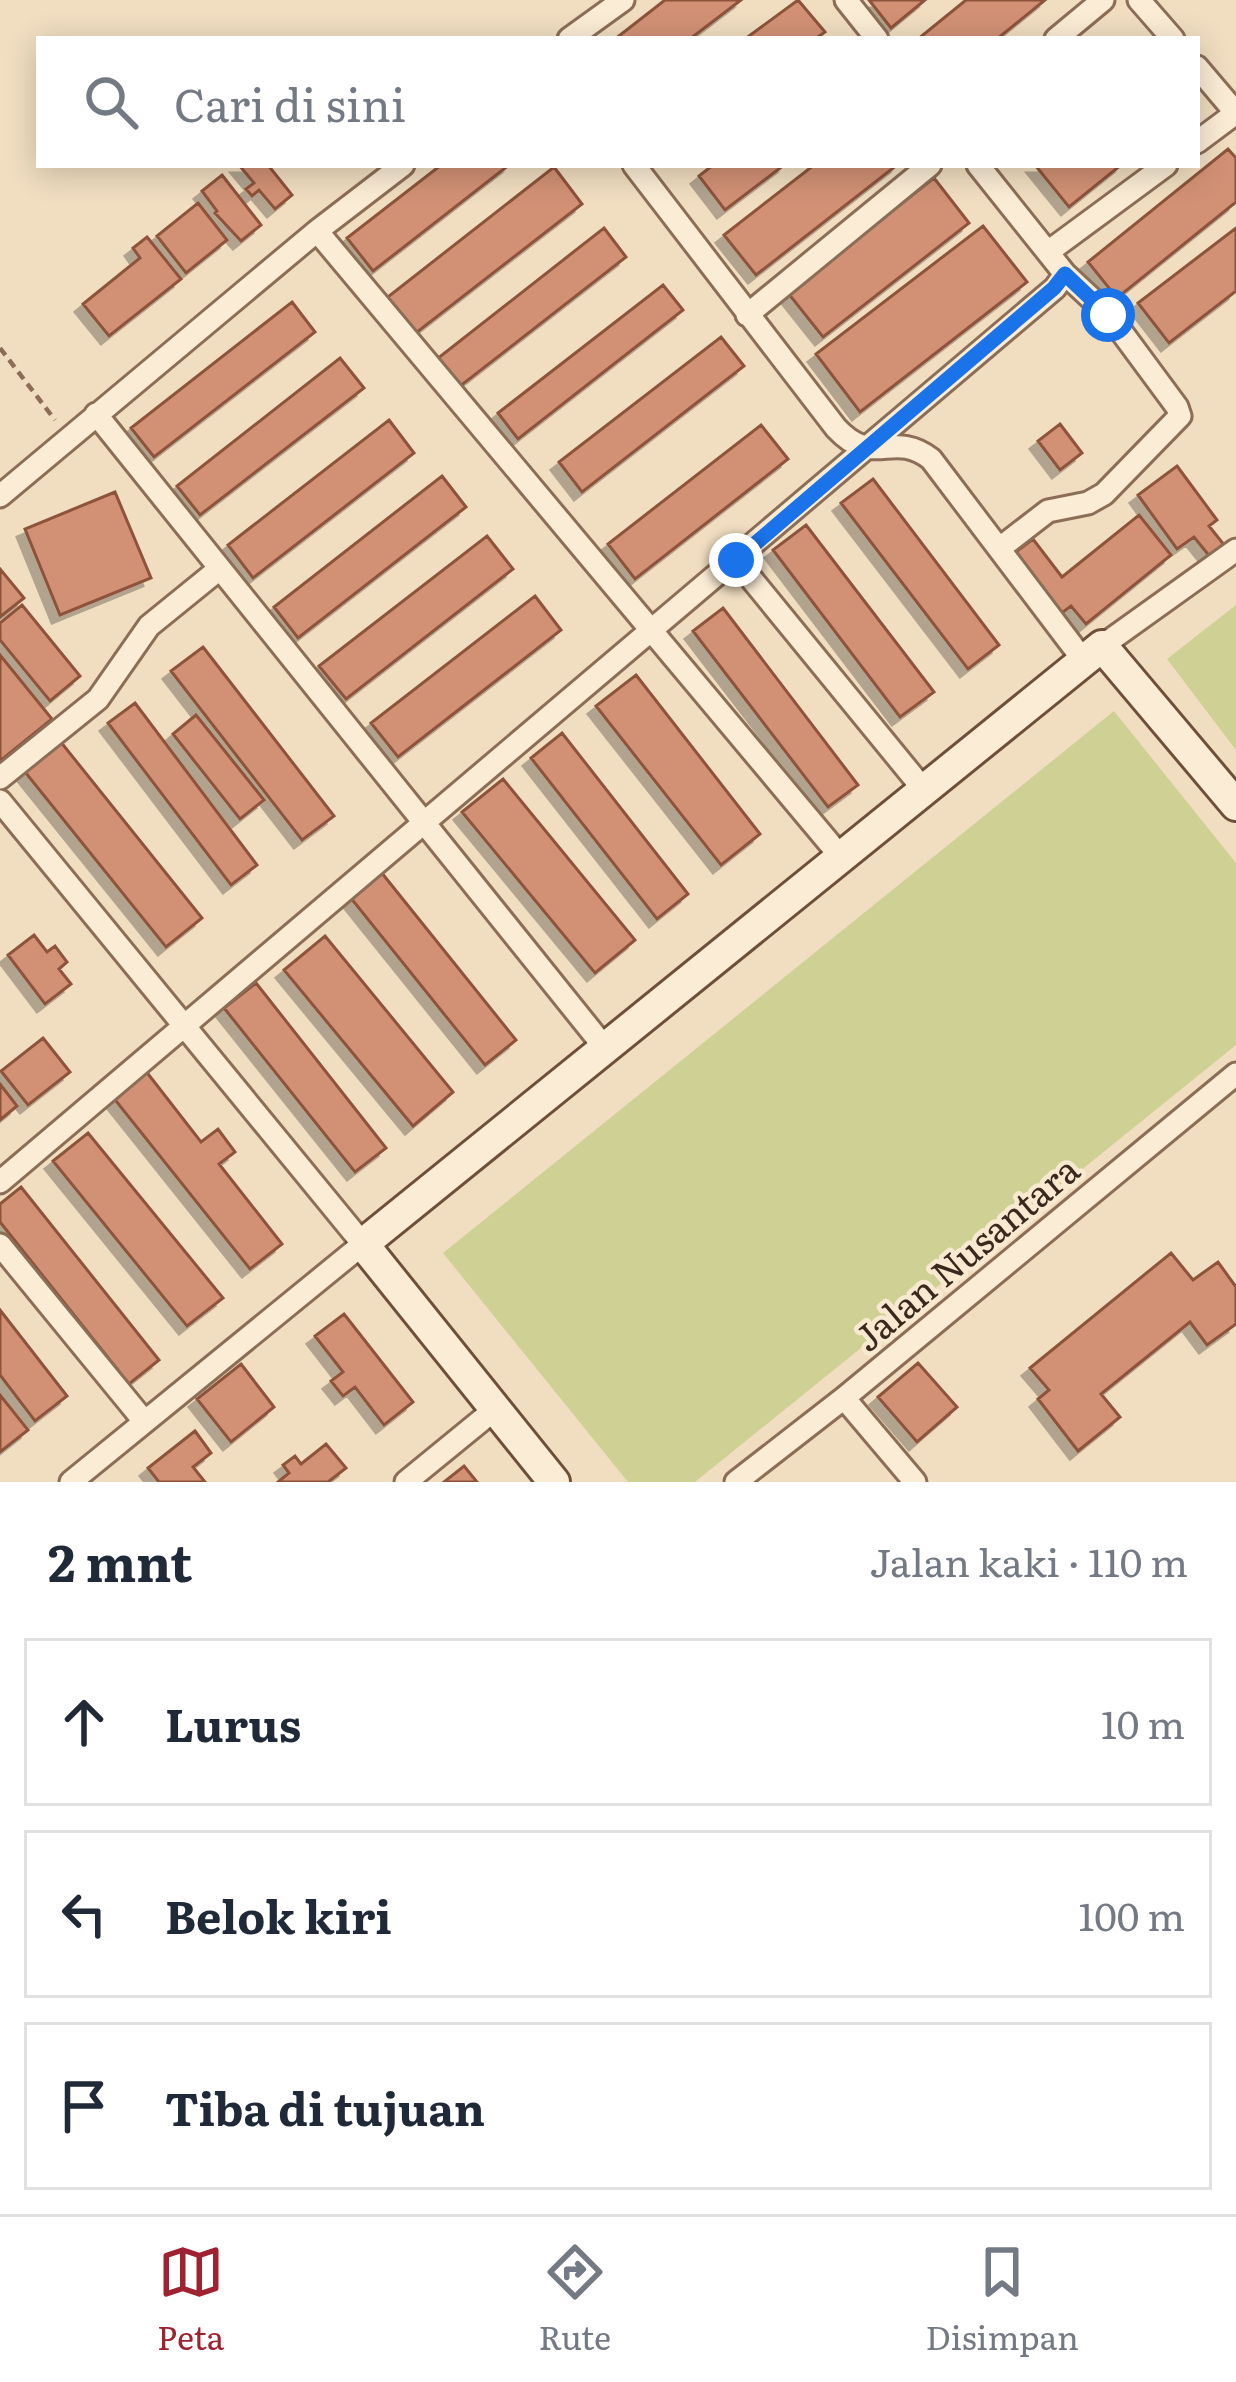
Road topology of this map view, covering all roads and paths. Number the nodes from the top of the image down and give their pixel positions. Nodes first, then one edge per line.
1 (622, 0) edge
2 (846, 0) edge
3 (1102, 0) edge
4 (1139, 0) edge
5 (573, 36) edge
6 (875, 36) edge
7 (1060, 36) edge
8 (1170, 36) edge
9 (1200, 71) edge
10 (1236, 113) edge
11 (1200, 140) edge
12 (399, 168) edge
13 (636, 168) edge
14 (926, 168) edge
15 (980, 168) edge
16 (1162, 168) edge
17 (316, 231) junction
18 (1048, 252) junction
19 (1065, 274) junction
20 (747, 315) junction
21 (0, 348) edge
22 (96, 414) junction
23 (70, 439) junction
24 (866, 450) junction
25 (0, 496) edge
26 (1000, 548) junction
27 (1236, 550) edge
28 (736, 560) junction
29 (218, 570) junction
30 (652, 631) junction
31 (1093, 653) junction
32 (0, 778) edge
33 (924, 790) junction
34 (1236, 805) edge
35 (2, 808) edge
36 (425, 823) junction
37 (841, 857) junction
38 (186, 1024) junction
39 (605, 1048) junction
40 (1236, 1074) edge
41 (0, 1182) edge
42 (363, 1244) junction
43 (0, 1245) edge
44 (844, 1398) junction
45 (494, 1410) junction
46 (144, 1420) junction
47 (71, 1482) edge
48 (406, 1482) edge
49 (554, 1482) edge
50 (736, 1482) edge
51 (915, 1482) edge

1 - 5 street
2 - 6 street
3 - 7 street
4 - 8 street
9 - 10 street
10 - 11 street
12 - 17 street
13 - 20 street
14 - 20 street
15 - 18 street
16 - 18 street
17 - 22 street
17 - 30 street
18 - 19 street
19 - 24 street
19 - 26 street
20 - 24 street
21 - 23 path
22 - 23 street
22 - 29 street
23 - 25 street
24 - 26 street
24 - 28 street
26 - 31 street
27 - 31 street
28 - 30 street
28 - 33 street
29 - 32 street
29 - 36 street
30 - 36 street
30 - 37 street
31 - 33 main road
31 - 34 main road
33 - 37 main road
35 - 38 street
36 - 38 street
36 - 39 street
37 - 39 main road
38 - 41 street
38 - 42 street
39 - 42 main road
40 - 44 street, Jalan Nusantara
42 - 45 main road
42 - 46 street
43 - 46 street
44 - 50 street, Jalan Nusantara
44 - 51 street
45 - 48 street
45 - 49 main road
46 - 47 street

